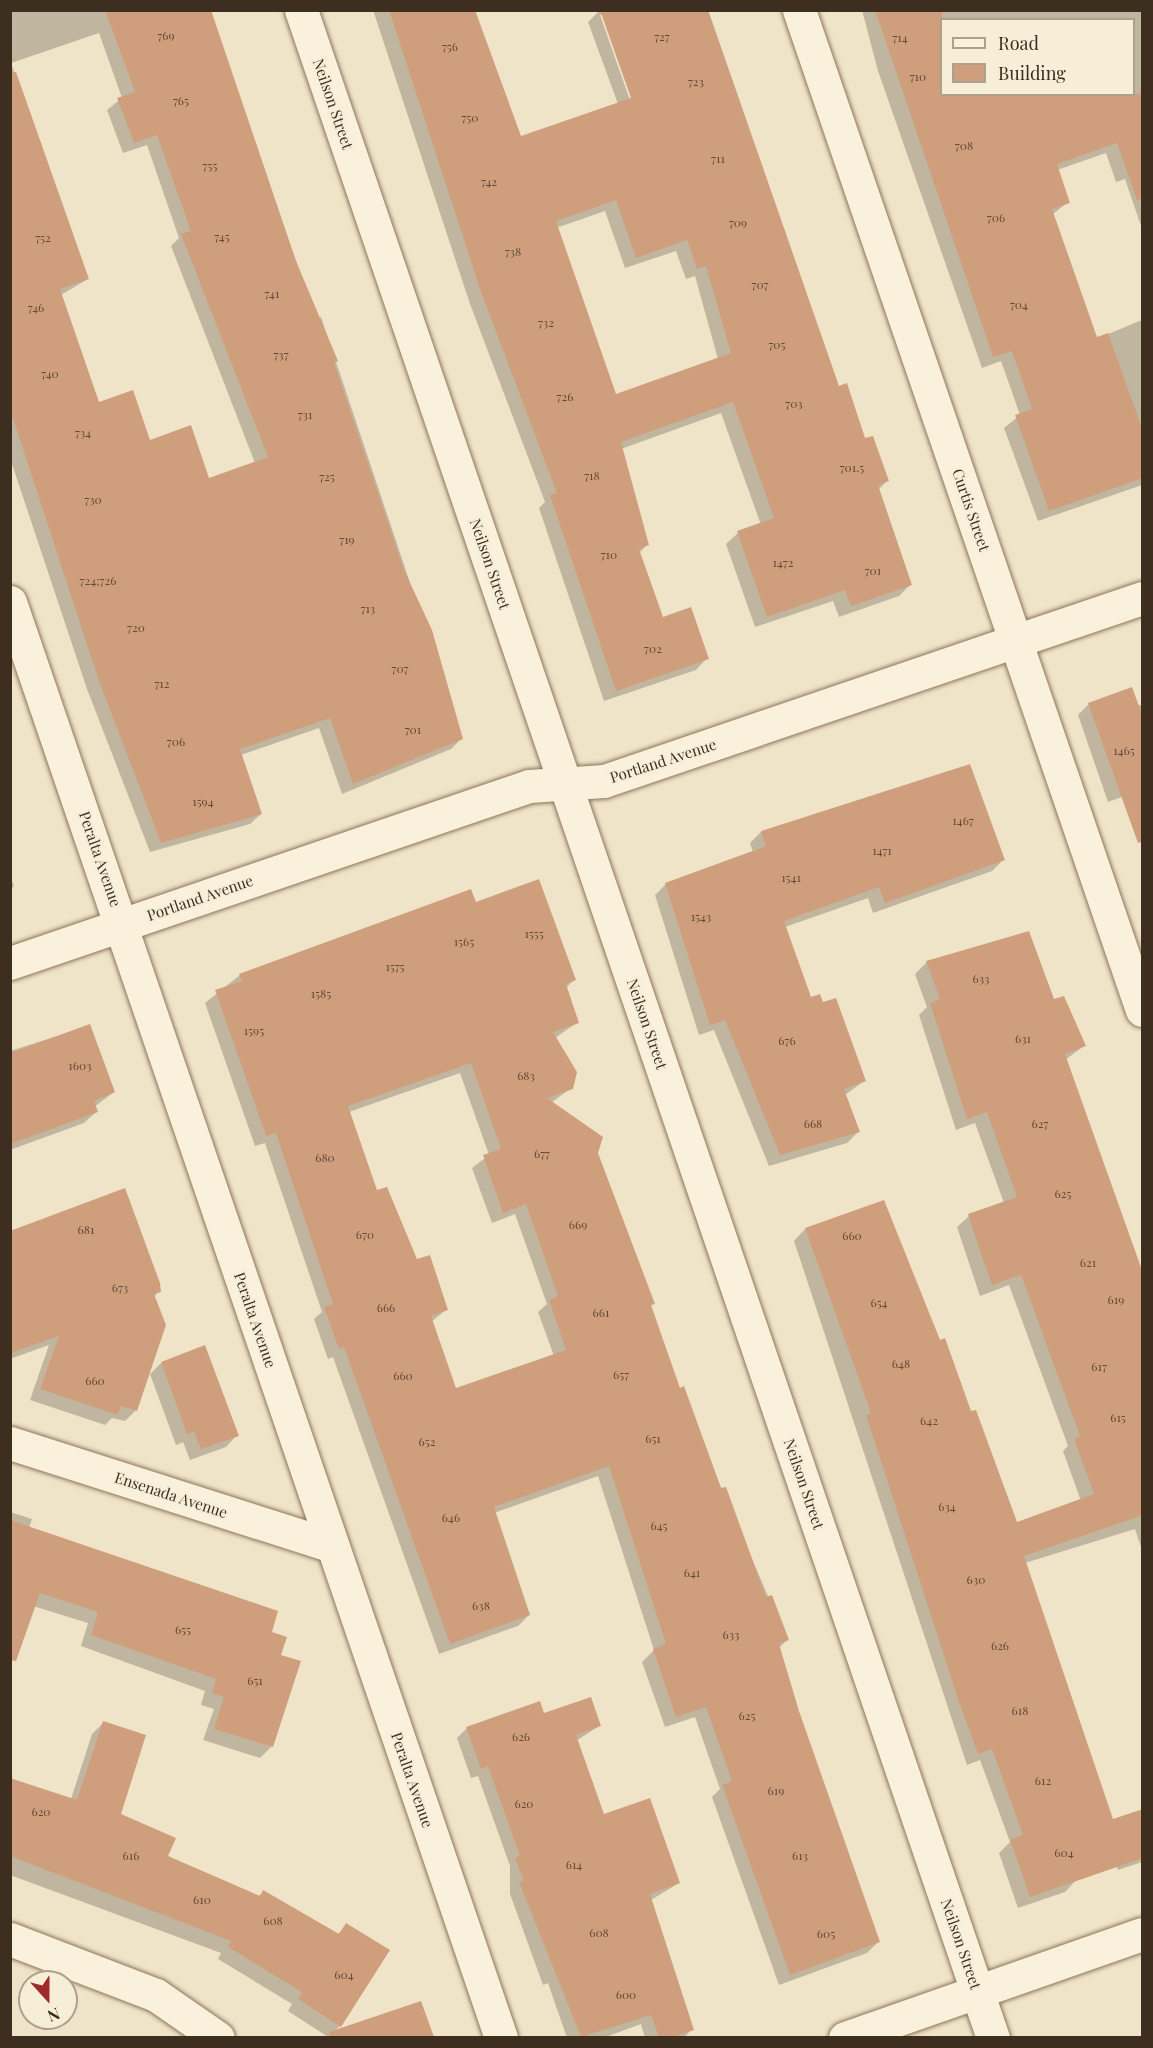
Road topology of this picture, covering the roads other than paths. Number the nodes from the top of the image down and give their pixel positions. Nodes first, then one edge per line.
1 (301, 10) edge
2 (799, 10) edge
3 (1143, 598) edge
4 (10, 602) edge
5 (1016, 642) junction
6 (565, 784) junction
7 (122, 925) junction
8 (10, 963) edge
9 (1143, 1010) edge
10 (10, 1443) edge
11 (332, 1546) junction
12 (1143, 1934) edge
13 (10, 1939) edge
14 (978, 1993) junction
15 (218, 2037) edge
16 (501, 2037) edge
17 (845, 2037) edge
18 (993, 2037) edge

1 - 6 street, Neilson Street
2 - 5 street, Curtis Street
3 - 5 street, Portland Avenue
4 - 7 street, Peralta Avenue
5 - 6 street, Portland Avenue
5 - 9 street, Curtis Street
6 - 7 street, Portland Avenue
6 - 14 street, Neilson Street
7 - 8 street, Portland Avenue
7 - 11 street, Peralta Avenue
10 - 11 street, Ensenada Avenue
11 - 16 street, Peralta Avenue
12 - 14 street
13 - 15 street
14 - 17 street
14 - 18 street, Neilson Street

